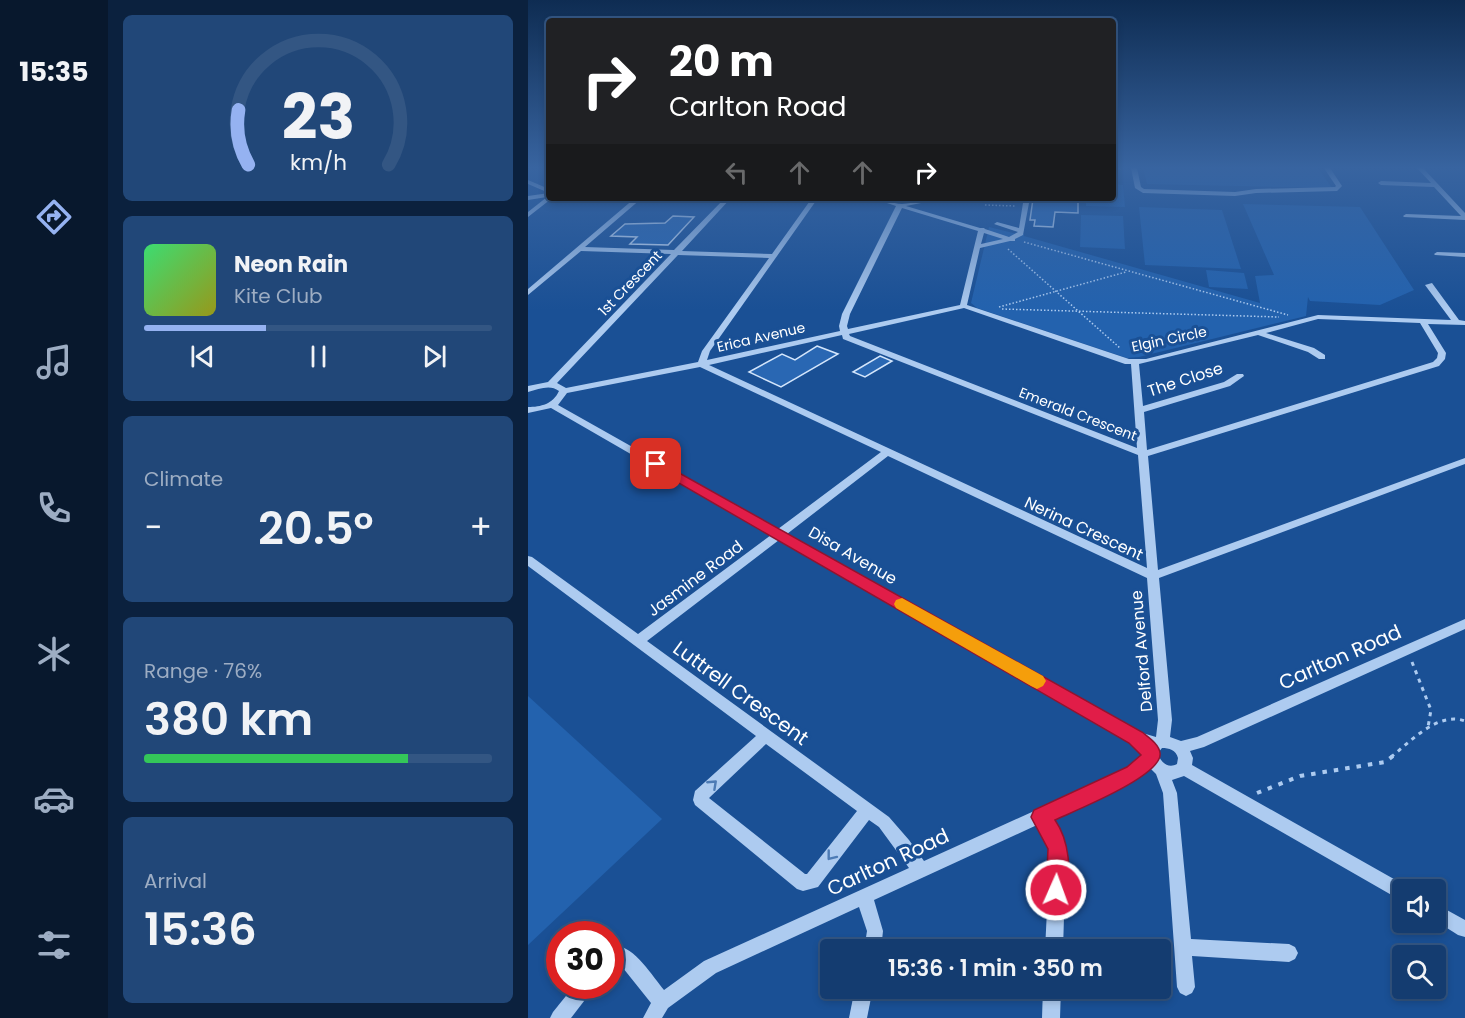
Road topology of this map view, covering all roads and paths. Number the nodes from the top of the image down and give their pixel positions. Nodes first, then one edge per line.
1 (619, 216) edge
2 (711, 216) edge
3 (803, 216) edge
4 (895, 216) edge
5 (936, 216) edge
6 (1024, 216) edge
7 (1406, 216) dead end
8 (1465, 218) edge
9 (997, 224) dead end
10 (982, 229) junction
11 (1021, 231) junction
12 (1012, 239) junction
13 (977, 247) junction
14 (580, 249) junction
15 (676, 252) junction
16 (1437, 254) dead end
17 (1465, 255) edge
18 (774, 256) junction
19 (1129, 271) junction
20 (1429, 285) dead end
21 (1054, 291) junction
22 (528, 293) edge
23 (964, 306) junction
24 (1082, 313) junction
25 (1422, 321) junction
26 (1461, 323) edge
27 (844, 332) junction
28 (1256, 332) junction
29 (1323, 357) dead end
30 (1135, 363) junction
31 (701, 364) junction
32 (1240, 376) dead end
33 (550, 385) junction
34 (528, 389) edge
35 (564, 392) junction
36 (552, 405) junction
37 (528, 410) edge
38 (1140, 410) junction
39 (886, 453) junction
40 (1143, 454) junction
41 (1465, 461) edge
42 (781, 535) junction
43 (528, 560) edge
44 (1153, 576) junction
45 (1465, 624) edge
46 (638, 642) junction
47 (1407, 650) junction
48 (1465, 721) edge
49 (1428, 727) junction
50 (766, 735) junction
51 (1167, 757) junction
52 (1240, 800) junction
53 (867, 810) junction
54 (1041, 817) junction
55 (920, 870) junction
56 (1392, 887) edge
57 (864, 896) junction
58 (1446, 918) edge
59 (1464, 929) edge
60 (874, 939) edge
61 (1054, 939) edge
62 (1183, 947) junction
63 (1289, 953) dead end
64 (624, 956) edge
65 (1186, 987) dead end
66 (574, 999) edge
67 (862, 999) edge
68 (1052, 999) edge
69 (662, 1002) junction
70 (559, 1018) edge
71 (652, 1018) edge
72 (858, 1018) edge
73 (1051, 1018) edge

1 - 14 street
2 - 15 street, 1st Crescent
3 - 18 street
4 - 27 street
5 - 10 street
6 - 11 street
7 - 8 street
9 - 11 street
10 - 12 street
10 - 13 street
11 - 12 street
12 - 13 street
12 - 19 path
12 - 21 path
13 - 23 street
14 - 15 street
14 - 22 street
15 - 18 street
15 - 33 street, 1st Crescent
16 - 17 street
18 - 31 street
19 - 21 path
19 - 24 path
20 - 26 street
21 - 24 path
21 - 24 path
23 - 27 street, Erica Avenue
23 - 30 street, Elgin Circle
24 - 30 path
25 - 26 street, Elgin Circle
25 - 28 street, Elgin Circle
25 - 40 street, Emerald Crescent
27 - 31 street, Erica Avenue
27 - 40 street, Emerald Crescent
28 - 29 street
28 - 30 street, Elgin Circle
30 - 38 street, Delford Avenue
31 - 35 street, Erica Avenue
31 - 39 street, Nerina Crescent
32 - 38 street, The Close
33 - 34 street
33 - 35 street
35 - 36 street
36 - 37 street
36 - 42 street, Disa Avenue
38 - 40 street, Delford Avenue
39 - 42 street, Jasmine Road
39 - 44 street, Nerina Crescent
40 - 44 street, Delford Avenue
41 - 44 street, Nerina Crescent
42 - 46 street, Jasmine Road
42 - 51 street, Disa Avenue
43 - 46 street, Luttrell Crescent
44 - 51 street, Delford Avenue
45 - 47 street, Carlton Road
46 - 50 street, Luttrell Crescent
47 - 49 path
47 - 51 street, Carlton Road
48 - 49 path
49 - 52 path
50 - 53 street, Luttrell Crescent
53 -> 50 street
51 - 52 street, Disa Avenue
51 - 54 street, Carlton Road
51 - 62 street
52 - 56 street, Disa Avenue
53 - 55 street, Luttrell Crescent
54 - 55 street, Carlton Road
54 - 61 street
55 - 57 street, Carlton Road
57 - 60 street
57 - 69 street, Carlton Road
58 - 59 street
62 - 63 street
62 - 65 street
64 - 69 street
66 - 70 street
67 - 72 street
68 - 73 street
69 - 71 street, Carlton Road

